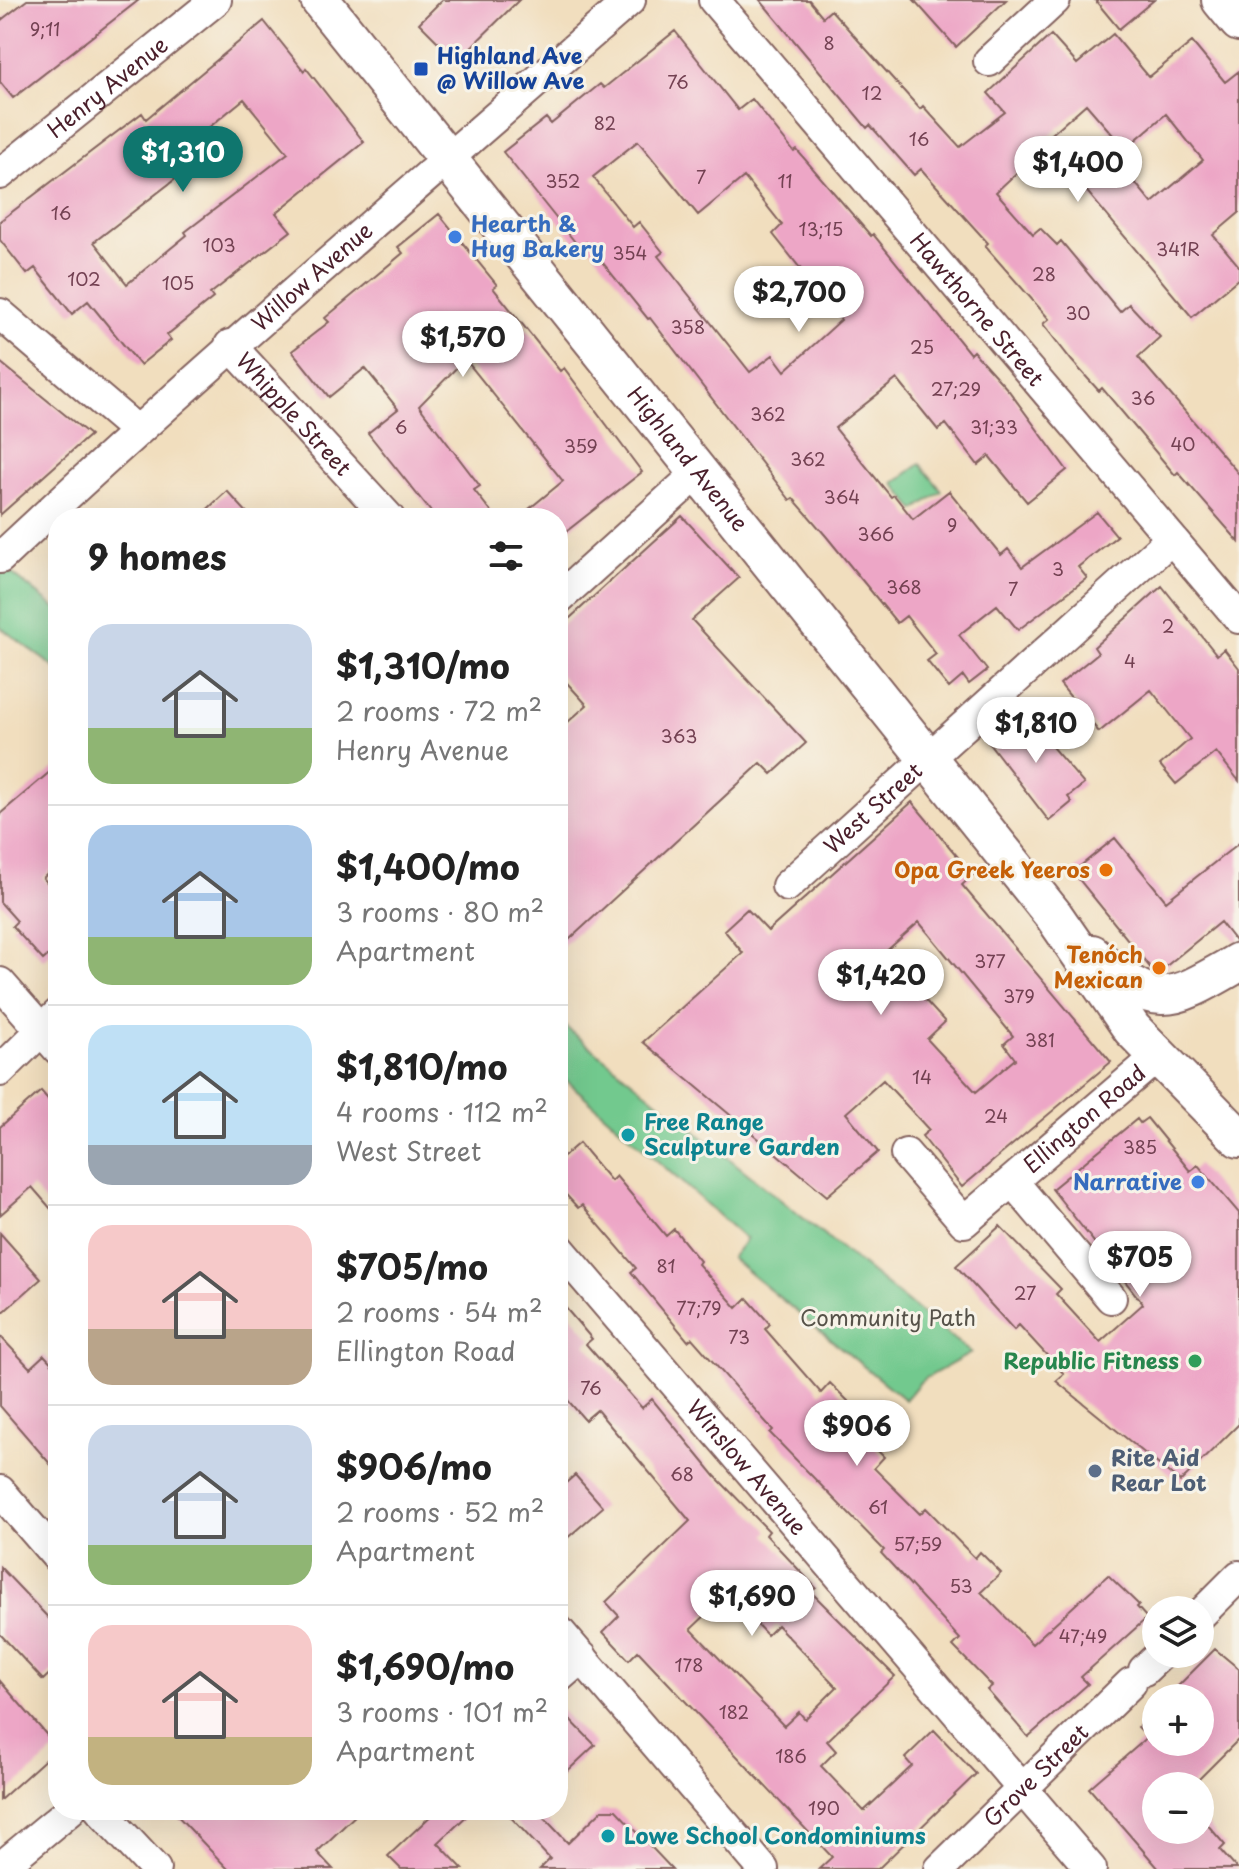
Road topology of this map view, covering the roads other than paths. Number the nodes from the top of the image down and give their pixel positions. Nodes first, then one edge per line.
1 (216, 0) edge
2 (320, 0) edge
3 (630, 0) edge
4 (714, 0) edge
5 (1055, 0) edge
6 (1221, 0) edge
7 (1239, 22) edge
8 (989, 61) dead end
9 (449, 160) junction
10 (0, 174) edge
11 (0, 314) edge
12 (230, 345) junction
13 (136, 430) junction
14 (699, 472) junction
15 (53, 508) edge
16 (380, 508) edge
17 (48, 513) edge
18 (1171, 539) junction
19 (0, 558) edge
20 (568, 590) edge
21 (1239, 618) edge
22 (928, 758) junction
23 (787, 886) dead end
24 (1054, 916) junction
25 (1239, 962) edge
26 (0, 983) edge
27 (1186, 993) junction
28 (48, 1027) edge
29 (48, 1034) edge
30 (1158, 1056) junction
31 (0, 1071) edge
32 (1239, 1138) edge
33 (906, 1154) dead end
34 (1013, 1182) junction
35 (568, 1259) edge
36 (1111, 1298) dead end
37 (0, 1491) edge
38 (48, 1535) edge
39 (1239, 1576) edge
40 (1214, 1601) edge
41 (568, 1641) edge
42 (582, 1657) junction
43 (568, 1669) edge
44 (1145, 1669) edge
45 (1023, 1789) junction
46 (58, 1820) edge
47 (109, 1820) edge
48 (0, 1868) edge
49 (155, 1869) edge
50 (763, 1869) edge
51 (940, 1869) edge
52 (1091, 1869) edge

1 - 10 street, Henry Avenue
2 - 9 main road, Highland Avenue
3 - 9 street, Willow Avenue
4 - 18 street, Hawthorne Street
5 - 8 street
6 - 7 main road
9 - 12 street, Willow Avenue
9 - 14 main road, Highland Avenue
11 - 13 street
12 - 13 street, Willow Avenue
12 - 16 street, Whipple Street
13 - 15 street, Willow Avenue
14 - 20 street
14 - 22 main road, Highland Avenue
17 - 19 street, Willow Avenue
18 - 21 street, Hawthorne Street
18 - 22 street, West Street
22 - 23 street, West Street
22 - 24 main road, Highland Avenue
24 - 27 main road, Highland Avenue
24 - 30 main road, Highland Avenue
25 - 27 main road
26 - 28 street
27 - 32 main road
29 - 31 street
30 - 32 main road, Highland Avenue
30 - 34 street, Ellington Road
33 - 34 street, Ellington Road
34 - 36 street, Ellington Road
35 - 45 street, Winslow Avenue
37 - 38 street
39 - 40 street
41 - 42 street
42 - 43 street
42 - 50 street
44 - 45 street, Grove Street
45 - 51 street, Grove Street
45 - 52 street, Winslow Avenue
46 - 48 street
47 - 49 street

